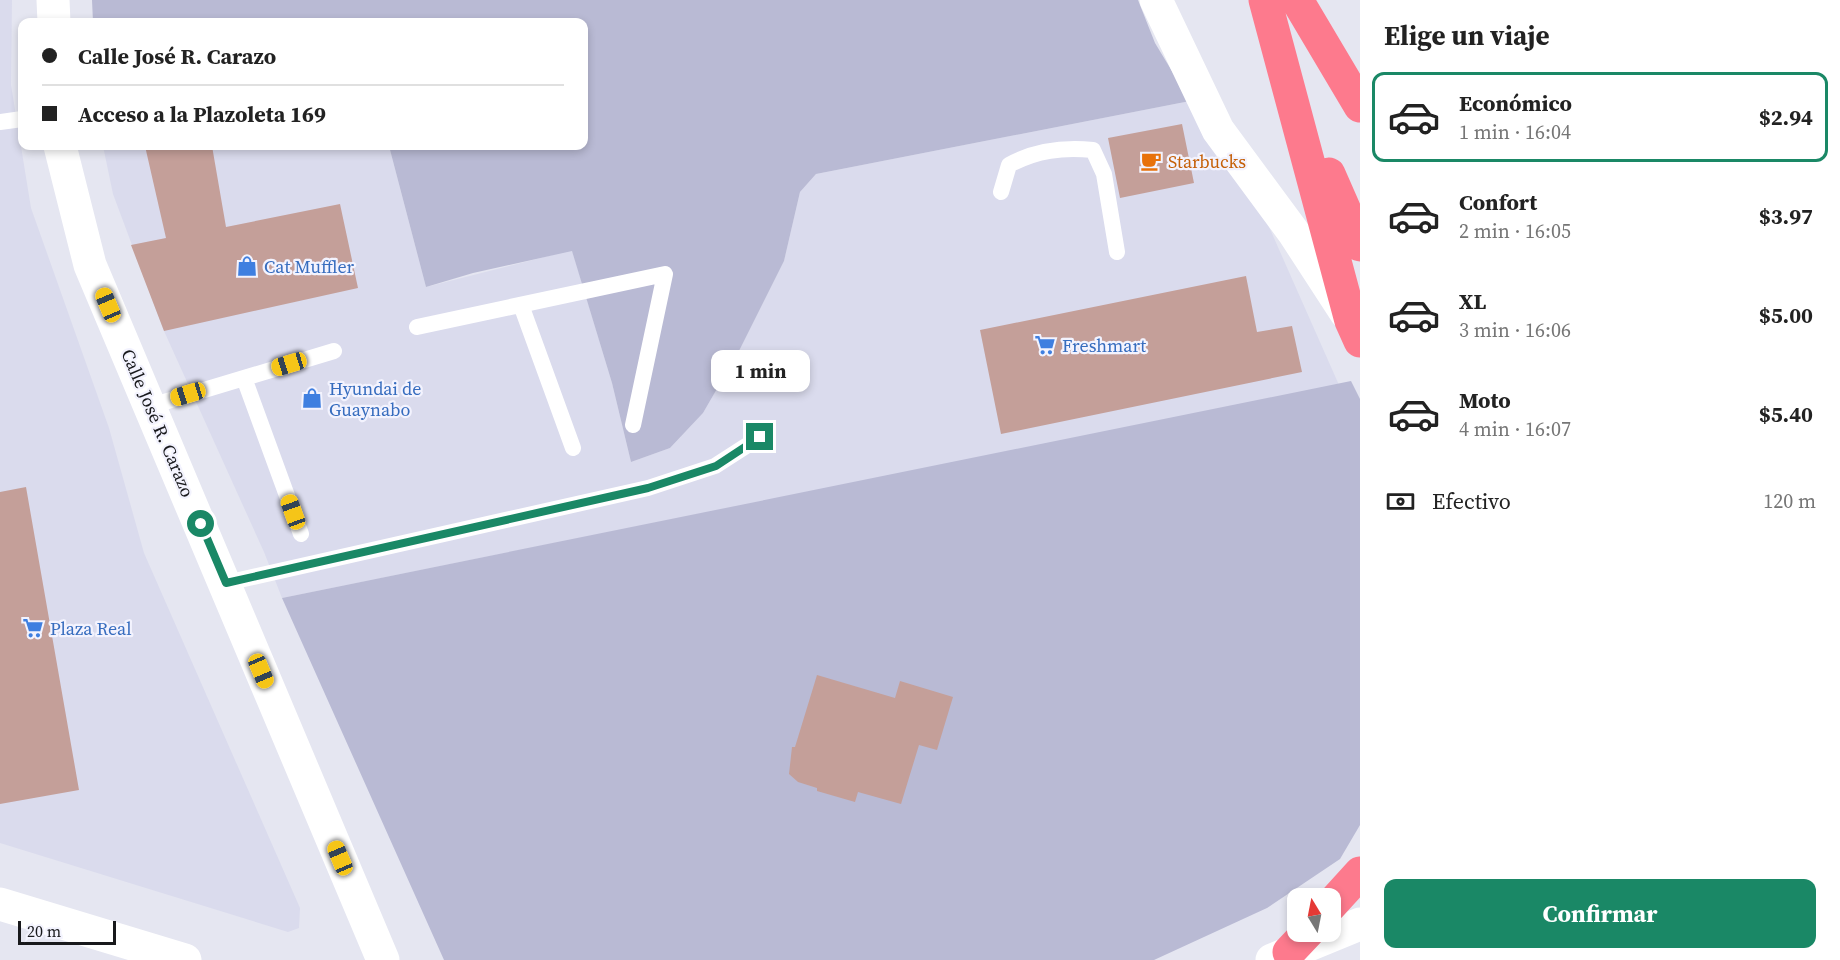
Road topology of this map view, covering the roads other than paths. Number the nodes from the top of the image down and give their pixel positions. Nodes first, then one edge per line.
1 (53, 0) edge
2 (1156, 0) edge
3 (1265, 0) edge
4 (1297, 0) edge
5 (54, 18) edge
6 (1285, 76) junction
7 (1360, 106) edge
8 (18, 120) edge
9 (0, 123) edge
10 (61, 150) edge
11 (1001, 192) dead end
12 (1360, 244) edge
13 (1117, 252) dead end
14 (521, 305) junction
15 (417, 327) dead end
16 (1356, 331) edge
17 (334, 351) dead end
18 (244, 378) junction
19 (151, 406) junction
20 (633, 425) dead end
21 (760, 437) dead end
22 (573, 448) dead end
23 (301, 534) dead end
24 (226, 583) junction
25 (1360, 873) edge
26 (1341, 894) edge
27 (0, 904) edge
28 (1360, 924) edge
29 (1290, 948) edge
30 (184, 960) edge
31 (383, 960) edge

1 - 5 street
2 - 16 street
3 - 6 highway
4 - 7 highway
6 - 12 highway
6 - 16 highway
8 - 9 lane
10 - 19 street, Calle José R. Carazo
11 - 13 lane
14 - 15 lane
14 - 20 lane
14 - 22 lane
17 - 18 lane
18 - 19 lane
18 - 23 lane
19 - 24 street, Calle José R. Carazo
21 - 24 lane
24 - 31 street, Calle José R. Carazo
25 - 26 highway
27 - 30 street
28 - 29 street

